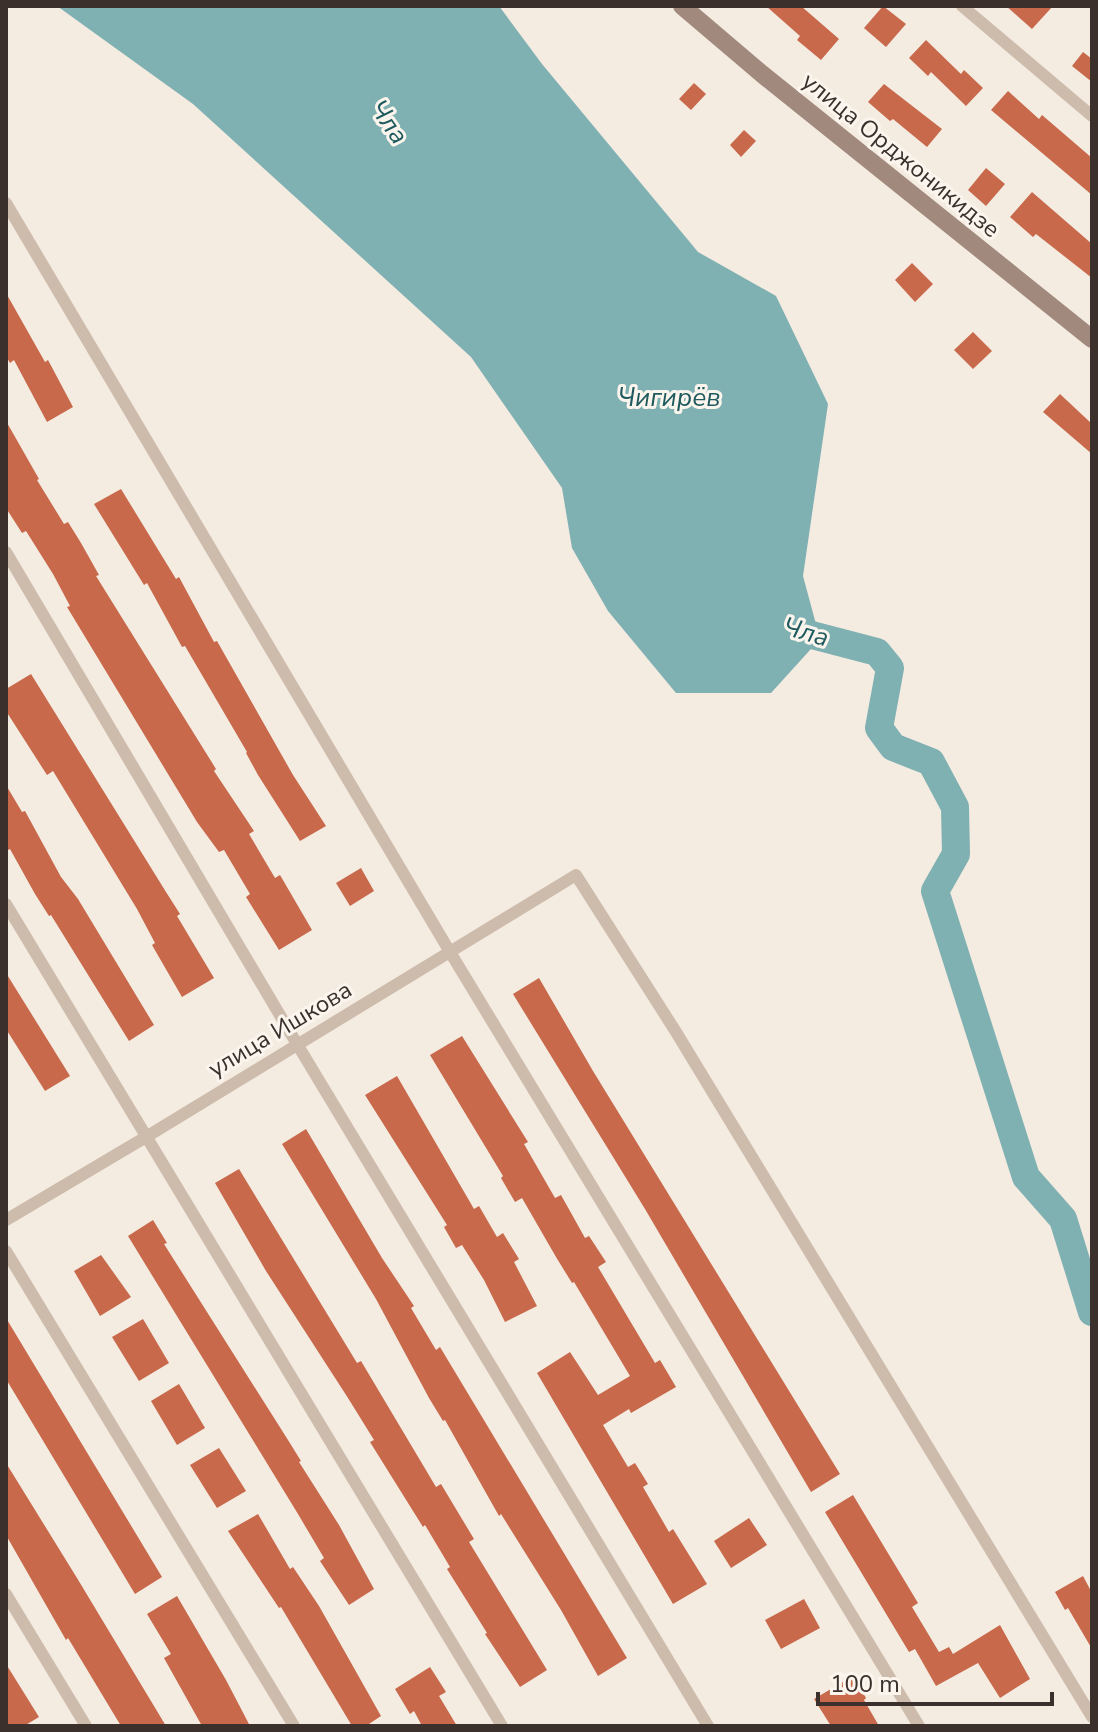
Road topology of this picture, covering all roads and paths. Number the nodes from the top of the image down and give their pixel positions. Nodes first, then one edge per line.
1 (682, 6) edge
2 (962, 6) edge
3 (1091, 114) edge
4 (6, 203) edge
5 (1092, 339) edge
6 (6, 552) edge
7 (6, 904) edge
8 (450, 952) junction
9 (297, 1044) junction
10 (146, 1137) junction
11 (6, 1220) edge
12 (6, 1251) edge
13 (6, 1594) edge
14 (1092, 1717) edge
15 (86, 1726) edge
16 (294, 1726) edge
17 (502, 1726) edge
18 (708, 1726) edge
19 (919, 1726) edge

1 - 5 street, улица Орджоникидзе
2 - 3 street
4 - 8 street
6 - 9 street
7 - 10 street
8 - 9 street, улица Ишкова
8 - 14 street, улица Ишкова
8 - 19 street
9 - 10 street, улица Ишкова
9 - 18 street
10 - 11 street, улица Ишкова
10 - 17 street
12 - 16 street
13 - 15 street

